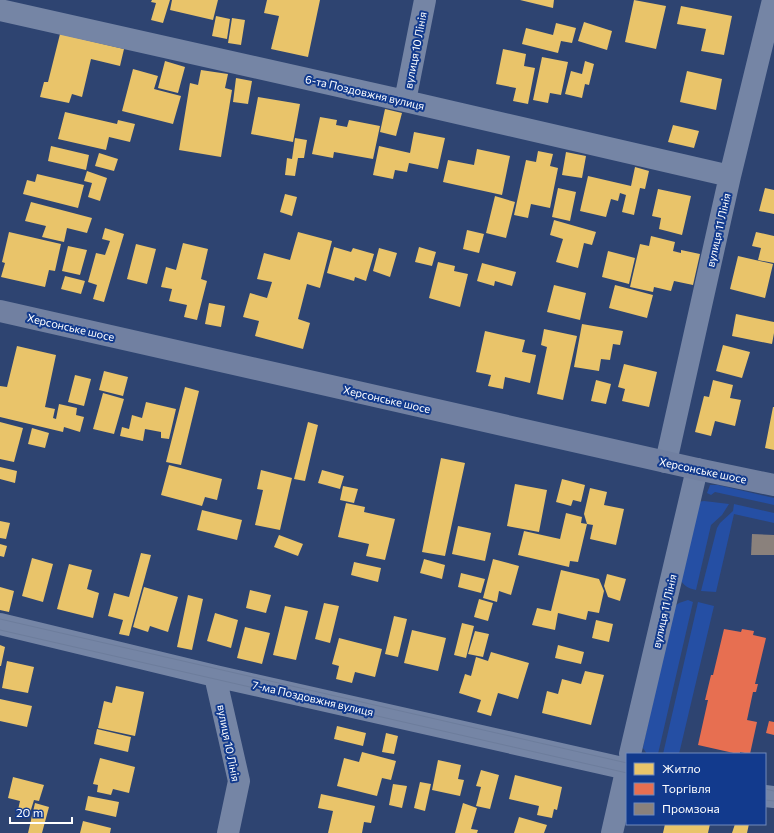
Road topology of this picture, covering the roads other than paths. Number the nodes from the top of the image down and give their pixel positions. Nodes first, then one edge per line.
1 (425, 0) edge
2 (773, 0) edge
3 (0, 10) edge
4 (405, 101) junction
5 (730, 176) junction
6 (0, 311) edge
7 (666, 462) junction
8 (697, 469) junction
9 (774, 485) edge
10 (0, 624) edge
11 (215, 676) junction
12 (631, 753) edge
13 (626, 765) edge
14 (626, 774) edge
15 (228, 833) edge
16 (612, 833) edge

1 - 4 street, вулиця 10 Лінія
2 - 5 street, вулиця 11 Лінія
3 - 4 street, 6-та Поздовжня вулиця
4 - 5 street, 6-та Поздовжня вулиця
5 - 7 street, вулиця 11 Лінія
6 - 7 main road, Херсонське шосе
7 - 8 main road, Херсонське шосе
8 - 9 main road, Херсонське шосе
8 - 12 street, вулиця 11 Лінія
10 - 11 street, 7-ма Поздовжня вулиця
11 - 13 street, 7-ма Поздовжня вулиця
11 - 15 street, вулиця 10 Лінія
14 - 16 street, вулиця 11 Лінія

